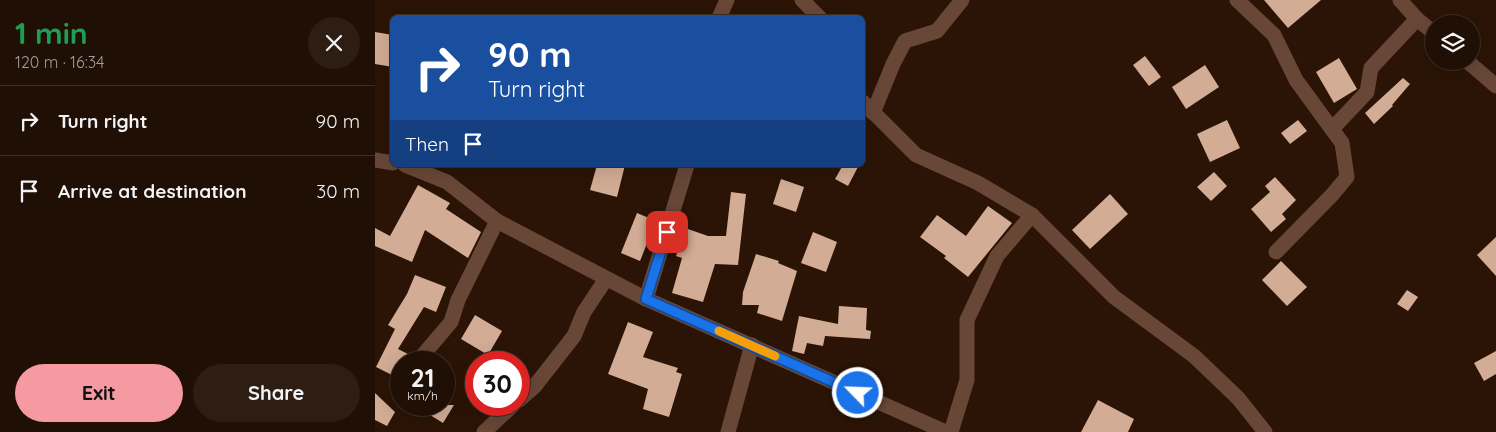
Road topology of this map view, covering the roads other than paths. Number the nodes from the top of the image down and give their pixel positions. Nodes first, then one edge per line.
1 (727, 0) edge
2 (802, 0) edge
3 (962, 0) edge
4 (1237, 0) edge
5 (1400, 0) edge
6 (720, 15) edge
7 (817, 15) edge
8 (1417, 19) junction
9 (1425, 26) edge
10 (1477, 70) edge
11 (1496, 86) edge
12 (865, 104) edge
13 (873, 113) junction
14 (1332, 129) junction
15 (375, 160) edge
16 (390, 162) edge
17 (410, 167) edge
18 (686, 167) edge
19 (1031, 214) junction
20 (497, 221) junction
21 (1276, 252) dead end
22 (606, 279) junction
23 (646, 299) junction
24 (752, 345) junction
25 (426, 351) edge
26 (530, 390) edge
27 (502, 416) edge
28 (485, 432) edge
29 (728, 432) edge
30 (946, 432) edge
31 (953, 432) edge
32 (1265, 432) edge

1 - 6 street
2 - 7 street
3 - 13 street
4 - 14 street
5 - 8 street
8 - 9 street
8 - 14 street
10 - 11 street
12 - 13 street
13 - 19 street
14 - 21 street
15 - 16 street
17 - 20 street
18 - 23 street
19 - 31 street
19 - 32 street
20 - 22 street
20 - 25 street
22 - 23 street
22 - 26 street
23 - 24 street
24 - 29 street
24 - 30 street
27 - 28 street

